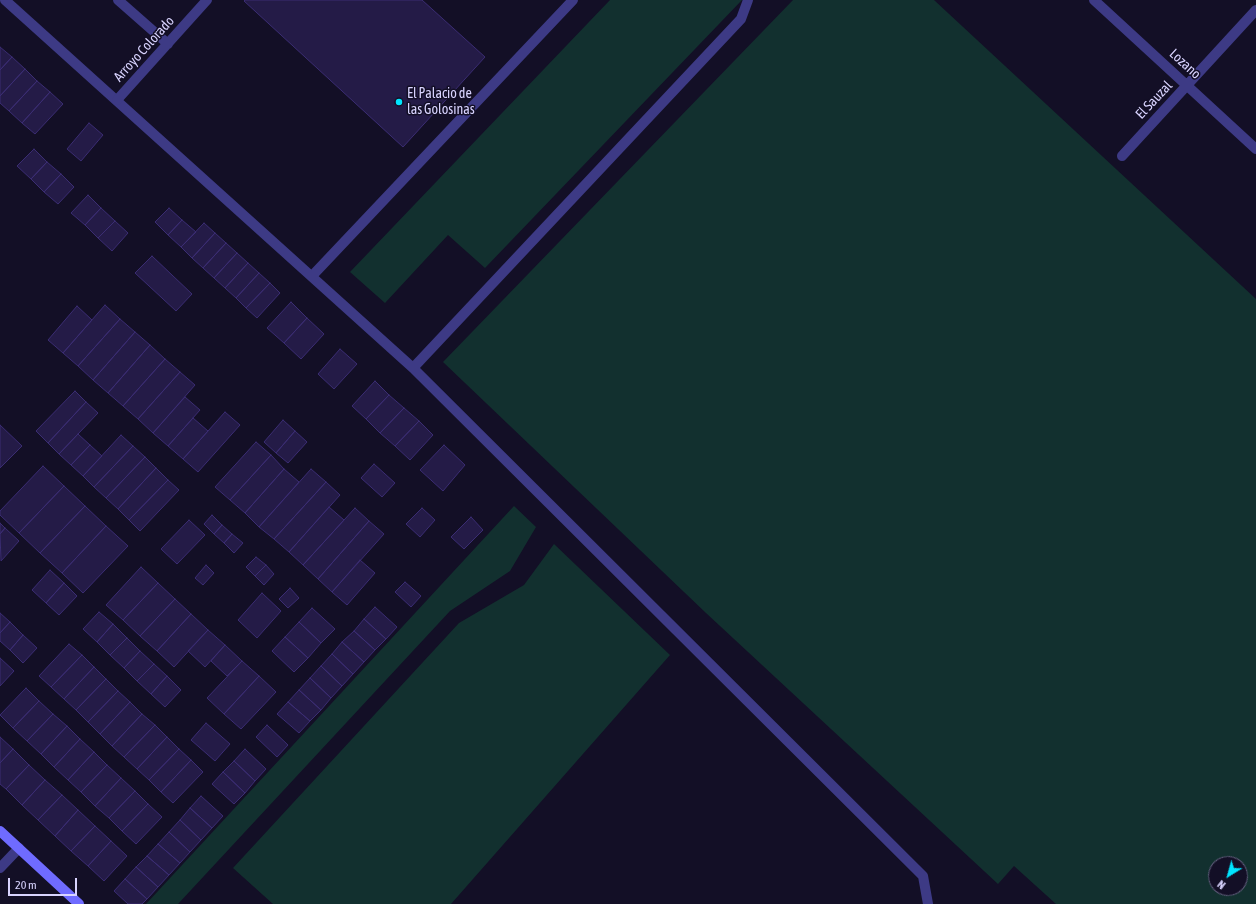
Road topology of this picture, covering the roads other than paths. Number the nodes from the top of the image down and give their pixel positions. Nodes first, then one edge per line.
1 (5, 0) edge
2 (118, 0) edge
3 (207, 0) edge
4 (573, 0) edge
5 (748, 0) edge
6 (1094, 0) edge
7 (1256, 10) edge
8 (168, 44) junction
9 (1188, 85) junction
10 (118, 100) junction
11 (1256, 149) edge
12 (1122, 156) dead end
13 (312, 276) junction
14 (413, 368) junction
15 (0, 831) edge
16 (19, 848) junction
17 (0, 868) edge
18 (79, 904) edge
19 (928, 904) edge

1 - 10 street
2 - 8 street
3 - 8 street, Arroyo Colorado
4 - 13 street
5 - 14 street
6 - 9 street, Lozano
7 - 9 street, El Sauzal
8 - 10 street, Arroyo Colorado
9 - 11 street, Lozano
9 - 12 street, El Sauzal
10 - 13 street
13 - 14 street
14 - 19 street
15 - 16 street
16 - 17 street
16 - 18 street

